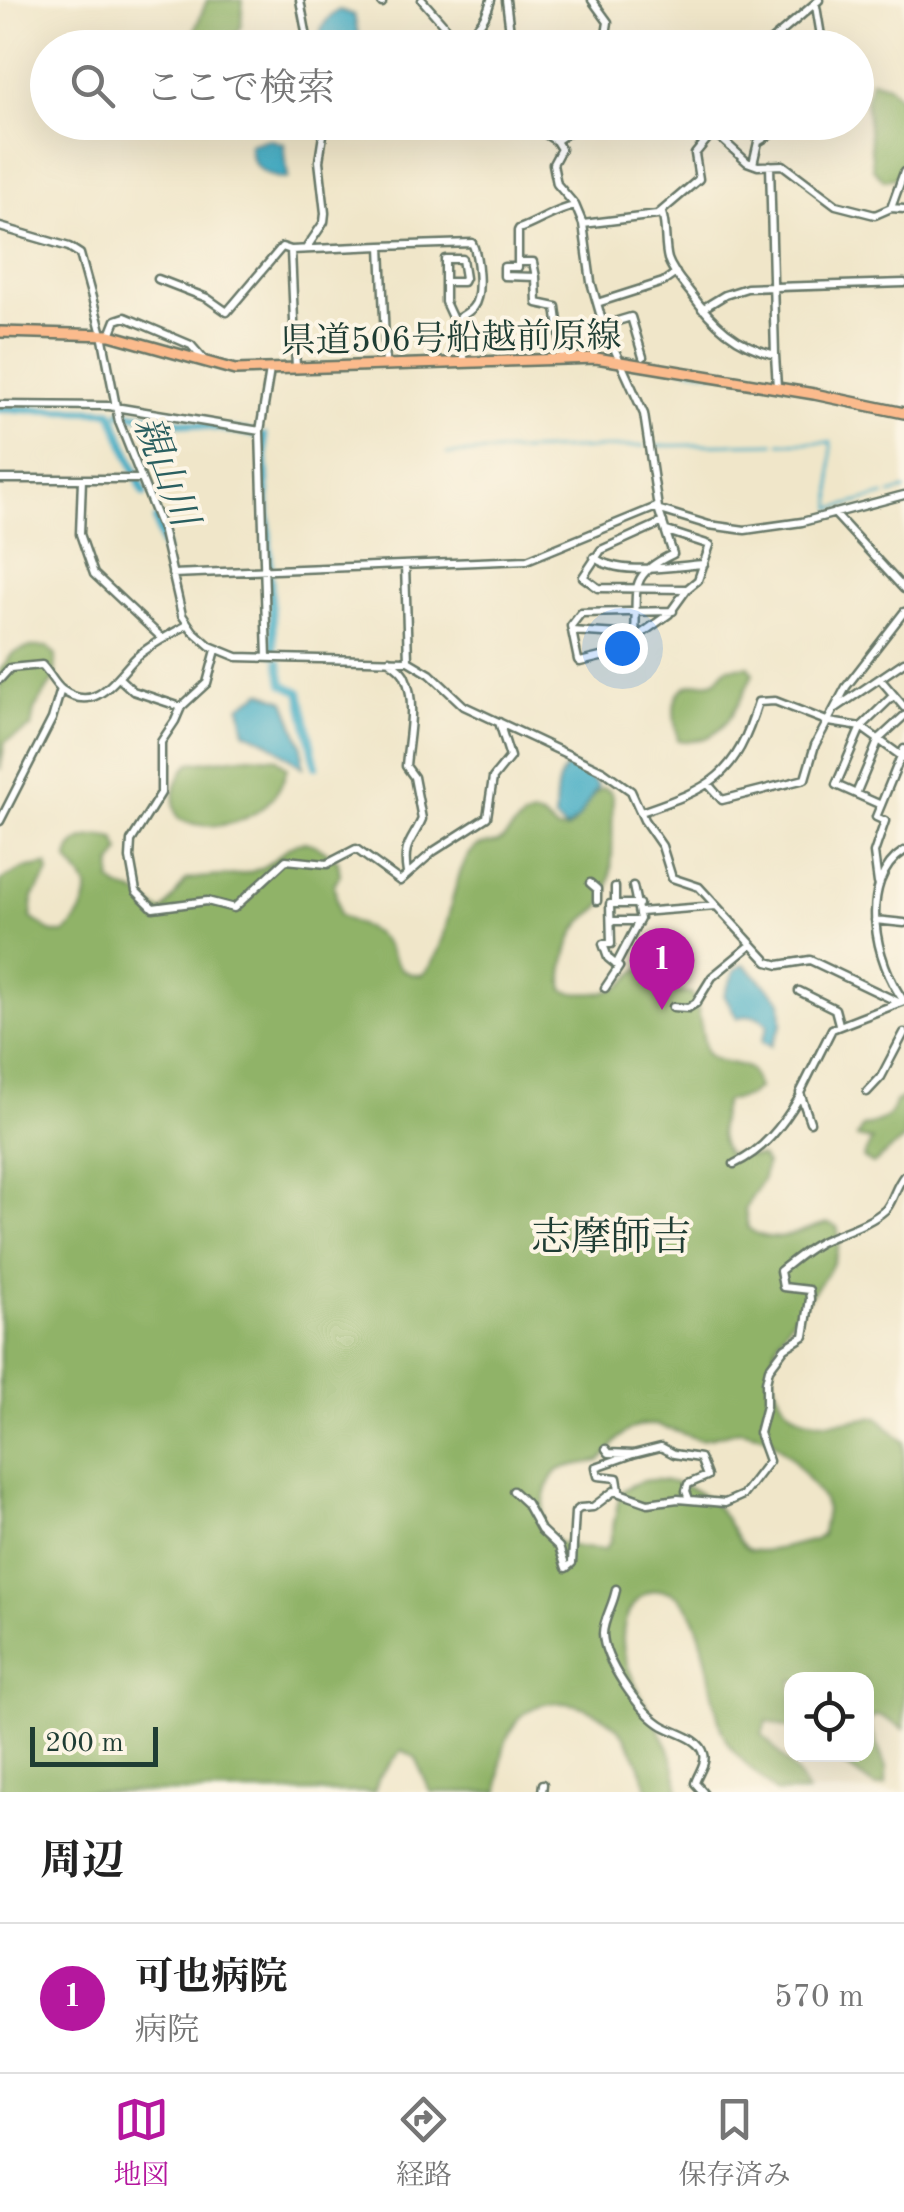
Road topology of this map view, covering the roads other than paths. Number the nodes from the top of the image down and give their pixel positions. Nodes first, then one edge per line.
1 (300, 0) edge
2 (422, 0) edge
3 (491, 0) edge
4 (506, 0) edge
5 (592, 0) edge
6 (817, 3) edge
7 (306, 30) edge
8 (450, 30) edge
9 (475, 30) edge
10 (510, 30) edge
11 (607, 30) edge
12 (785, 30) edge
13 (821, 30) edge
14 (323, 140) edge
15 (707, 140) edge
16 (724, 140) edge
17 (761, 140) edge
18 (556, 141) edge
19 (753, 164) junction
20 (770, 165) junction
21 (904, 172) edge
22 (575, 206) junction
23 (892, 208) junction
24 (904, 210) edge
25 (662, 213) junction
26 (583, 224) junction
27 (0, 227) edge
28 (381, 246) junction
29 (307, 248) junction
30 (291, 250) junction
31 (518, 262) junction
32 (676, 273) junction
33 (536, 277) junction
34 (158, 279) dead end
35 (444, 282) junction
36 (904, 283) edge
37 (774, 288) junction
38 (597, 302) junction
39 (702, 310) junction
40 (453, 322) junction
41 (604, 325) junction
42 (0, 332) edge
43 (106, 334) junction
44 (775, 355) junction
45 (643, 357) dead end
46 (563, 358) junction
47 (620, 361) junction
48 (465, 362) junction
49 (206, 364) junction
50 (386, 366) junction
51 (296, 369) junction
52 (270, 370) junction
53 (777, 388) junction
54 (0, 405) edge
55 (116, 408) junction
56 (904, 413) edge
57 (260, 431) junction
58 (0, 478) edge
59 (82, 479) junction
60 (139, 479) junction
61 (904, 494) edge
62 (658, 508) junction
63 (834, 513) junction
64 (665, 526) junction
65 (594, 557) junction
66 (704, 564) junction
67 (405, 566) junction
68 (646, 568) junction
69 (264, 570) junction
70 (172, 574) junction
71 (687, 589) junction
72 (904, 589) edge
73 (635, 590) junction
74 (672, 610) junction
75 (904, 612) edge
76 (636, 613) junction
77 (188, 624) junction
78 (571, 631) junction
79 (635, 635) junction
80 (163, 639) junction
81 (216, 650) junction
82 (267, 658) junction
83 (389, 660) junction
84 (408, 661) junction
85 (904, 662) edge
86 (0, 679) edge
87 (120, 679) junction
88 (882, 680) junction
89 (61, 689) junction
90 (894, 695) junction
91 (181, 706) junction
92 (904, 707) edge
93 (835, 709) junction
94 (904, 716) edge
95 (499, 722) junction
96 (829, 722) junction
97 (861, 728) junction
98 (879, 739) junction
99 (902, 754) edge
100 (708, 784) junction
101 (856, 794) junction
102 (881, 805) junction
103 (641, 812) junction
104 (0, 821) edge
105 (904, 851) edge
106 (408, 874) junction
107 (590, 883) dead end
108 (879, 884) junction
109 (633, 886) dead end
110 (616, 887) dead end
111 (613, 903) junction
112 (716, 906) junction
113 (639, 913) junction
114 (876, 920) junction
115 (611, 921) junction
116 (904, 923) edge
117 (751, 945) junction
118 (616, 965) junction
119 (605, 988) dead end
120 (799, 991) dead end
121 (898, 1002) junction
122 (673, 1007) dead end
123 (839, 1024) junction
124 (904, 1033) edge
125 (867, 1092) dead end
126 (800, 1097) junction
127 (810, 1122) dead end
128 (734, 1164) dead end
129 (904, 1176) edge
130 (606, 1449) dead end
131 (633, 1454) junction
132 (619, 1490) junction
133 (513, 1491) dead end
134 (690, 1500) junction
135 (616, 1590) dead end
136 (703, 1792) edge

1 - 7 street
2 - 8 street
3 - 9 street
4 - 10 street
5 - 11 street
6 - 12 street
6 - 13 street
14 - 29 street
15 - 25 street
16 - 19 street
17 - 19 street
18 - 22 street
19 - 20 street
20 - 23 street
20 - 37 street
21 - 23 street
22 - 26 street
22 - 31 street
23 - 24 street
25 - 26 street
25 - 32 street
26 - 38 street
27 - 43 street
28 - 29 street
28 - 40 street
28 - 50 street
29 - 30 street
30 - 34 street
30 - 51 street
31 - 33 street
31 - 33 street
32 - 38 street
32 - 39 street
33 - 46 street
35 - 35 street
35 - 40 street
36 - 37 street
37 - 39 street
37 - 44 street
38 - 41 street
39 - 44 street
40 - 48 street
41 - 45 street
41 - 47 street
42 - 43 main road, 県道506号船越前原線
43 - 49 main road, 県道506号船越前原線
43 - 49 street
43 - 55 street
44 - 53 street
46 - 47 main road, 県道506号船越前原線
46 - 48 main road, 県道506号船越前原線
47 - 53 main road, 県道506号船越前原線
47 - 62 street
48 - 50 main road, 県道506号船越前原線
49 - 52 main road, 県道506号船越前原線
50 - 51 main road, 県道506号船越前原線
51 - 52 main road, 県道506号船越前原線
52 - 57 street
53 - 56 main road, 県道506号船越前原線
54 - 55 street
55 - 57 street
55 - 60 street
57 - 69 street
58 - 59 street
59 - 60 street
59 - 80 street
60 - 70 street
61 - 63 street
62 - 63 street
62 - 64 street
62 - 67 street
63 - 72 street
64 - 65 street
64 - 66 street
64 - 68 street
65 - 68 street
65 - 73 street
66 - 68 street
66 - 71 street
67 - 69 street
67 - 84 street
68 - 73 street
69 - 70 street
69 - 82 street
70 - 77 street
71 - 73 street
71 - 74 street
73 - 76 street
74 - 76 street
74 - 79 street
75 - 93 street
76 - 78 street
76 - 79 street
77 - 80 street
77 - 81 street
78 - 79 street
78 - 79 street
80 - 87 street
81 - 82 street
81 - 91 street
82 - 83 street
83 - 84 street
83 - 106 street
84 - 95 street
85 - 88 street
86 - 89 street
87 - 89 street
87 - 91 street
88 - 90 street
88 - 93 street
89 - 104 street
90 - 92 street
90 - 97 street
91 - 106 street
93 - 96 street
94 - 98 street
95 - 103 street
95 - 106 street
96 - 97 street
96 - 100 street
96 - 100 street
97 - 98 street
97 - 101 street
98 - 99 street
98 - 101 street
99 - 102 street
100 - 103 street
101 - 102 street
102 - 108 street
103 - 112 street
105 - 108 street
107 - 111 street
108 - 114 street
109 - 113 street
110 - 111 street
111 - 113 street
111 - 115 street
112 - 113 street
112 - 117 street
113 - 115 street
113 - 118 street
114 - 116 street
114 - 121 street
115 - 118 street
117 - 121 street
117 - 122 street
118 - 119 street
120 - 123 street
121 - 123 street
123 - 126 street
124 - 125 street
126 - 127 street
126 - 128 street
129 - 134 street
130 - 131 street
131 - 132 street
131 - 134 street
132 - 133 street
132 - 134 street
135 - 136 street

